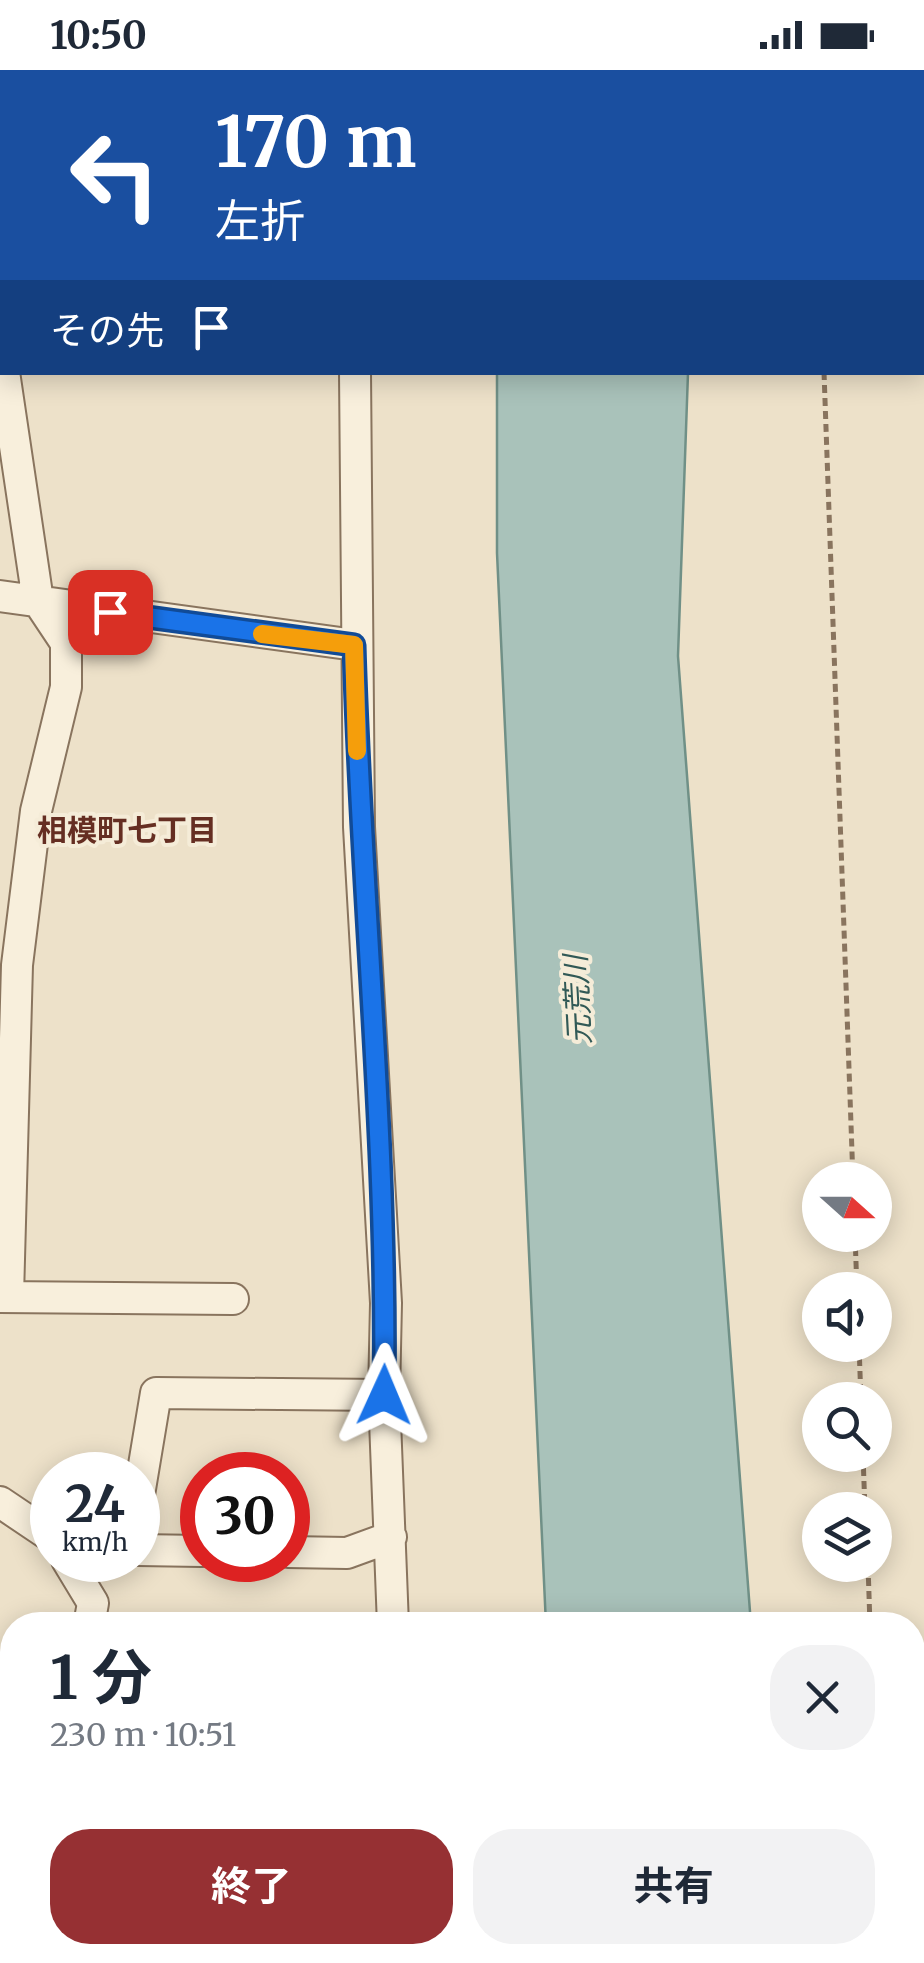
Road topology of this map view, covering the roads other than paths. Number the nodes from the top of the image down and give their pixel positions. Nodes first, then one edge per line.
1 (4, 375) edge
2 (355, 375) edge
3 (0, 596) edge
4 (38, 601) junction
5 (354, 645) junction
6 (4, 1297) edge
7 (233, 1299) dead end
8 (384, 1395) junction
9 (146, 1452) edge
10 (0, 1502) edge
11 (30, 1522) edge
12 (391, 1537) junction
13 (310, 1552) edge
14 (347, 1553) junction
15 (392, 1573) junction
16 (81, 1582) edge
17 (91, 1612) edge
18 (393, 1612) edge

1 - 4 street
2 - 5 street
3 - 4 street
4 - 5 street
4 - 6 street
5 - 8 street
6 - 7 street
8 - 9 street
8 - 12 street
10 - 11 street
12 - 14 street
12 - 15 street
13 - 14 street
14 - 15 street
15 - 18 street
16 - 17 street

